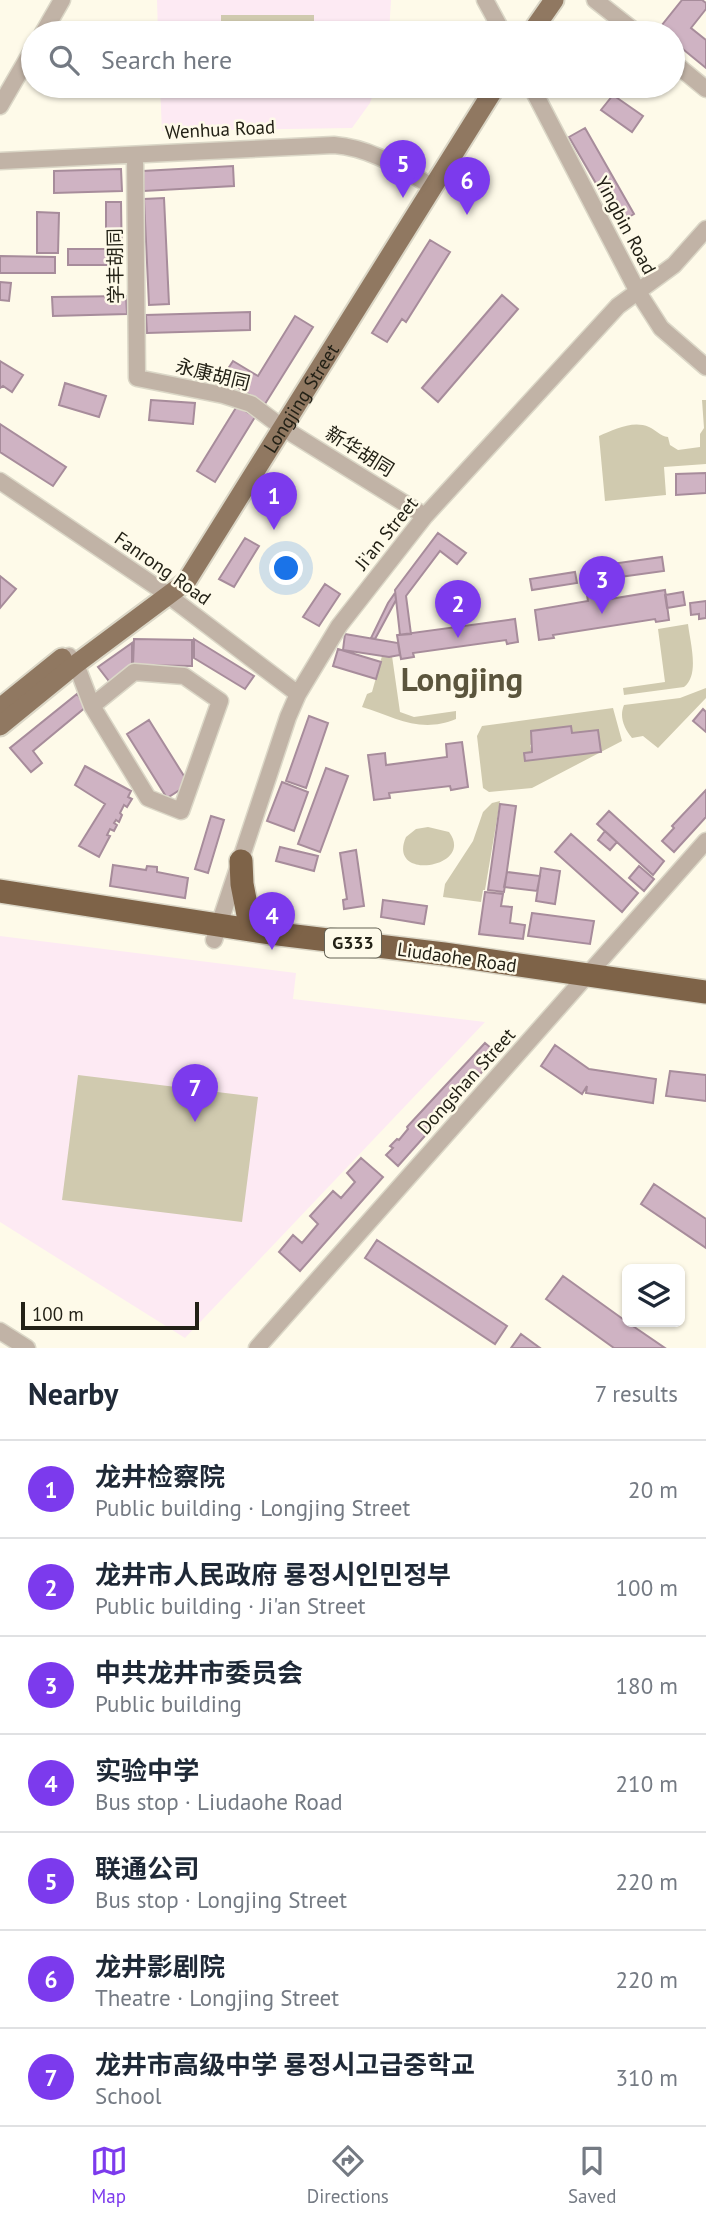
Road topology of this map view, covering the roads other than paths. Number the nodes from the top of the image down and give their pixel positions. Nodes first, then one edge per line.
1 (62, 0) edge
2 (485, 0) edge
3 (540, 0) edge
4 (554, 0) edge
5 (595, 0) edge
6 (50, 21) edge
7 (496, 21) edge
8 (525, 21) edge
9 (539, 21) edge
10 (622, 21) edge
11 (21, 70) edge
12 (685, 72) edge
13 (706, 89) edge
14 (476, 98) edge
15 (487, 98) edge
16 (537, 98) edge
17 (0, 106) edge
18 (135, 155) junction
19 (0, 160) edge
20 (427, 183) junction
21 (706, 229) edge
22 (638, 292) junction
23 (706, 367) edge
24 (137, 378) joint
25 (278, 424) junction
26 (0, 481) edge
27 (425, 516) junction
28 (165, 593) junction
29 (72, 659) junction
30 (298, 694) junction
31 (92, 706) junction
32 (0, 708) edge
33 (0, 726) edge
34 (706, 842) edge
35 (241, 860) junction
36 (0, 891) edge
37 (0, 903) edge
38 (251, 930) junction
39 (217, 933) junction
40 (584, 980) junction
41 (706, 992) edge
42 (706, 1003) edge
43 (0, 1331) edge
44 (27, 1348) edge
45 (257, 1348) edge

1 - 6 street
2 - 7 street
3 - 8 main road
4 - 9 main road
5 - 10 street
11 - 17 street
12 - 13 street
14 - 20 main road, Longjing Street
15 - 20 main road, Longjing Street
16 - 22 street, Yingbin Road
18 - 19 street, Wenhua Road
18 - 20 street, Wenhua Road
18 - 24 street, 学丰胡同
20 - 25 main road, Longjing Street
21 - 22 street, Ji'an Street
22 - 23 street, Yingbin Road
22 - 27 street, Ji'an Street
24 - 25 street, 永康胡同
25 - 27 street, 新华胡同
25 - 28 main road, Longjing Street
26 - 28 street, Fanrong Road
27 - 30 street, Ji'an Street
28 - 29 main road, Longjing Street
28 - 30 street, Fanrong Road
29 - 31 street
29 - 32 main road, Longjing Street
29 - 33 main road, Longjing Street
30 - 35 street, Ji'an Street
31 - 31 street
34 - 40 street, Dongshan Street
35 - 38 highway
35 - 39 street, Ji'an Street
36 - 39 highway, Liudaohe Road / G333
37 - 39 highway, Liudaohe Road / G333
38 - 39 highway, Liudaohe Road / G333
38 - 40 highway, Liudaohe Road / G333
39 - 40 highway, Liudaohe Road / G333
40 - 41 highway, Liudaohe Road / G333
40 - 42 highway, Liudaohe Road / G333
40 - 45 street, Dongshan Street
43 - 44 street

